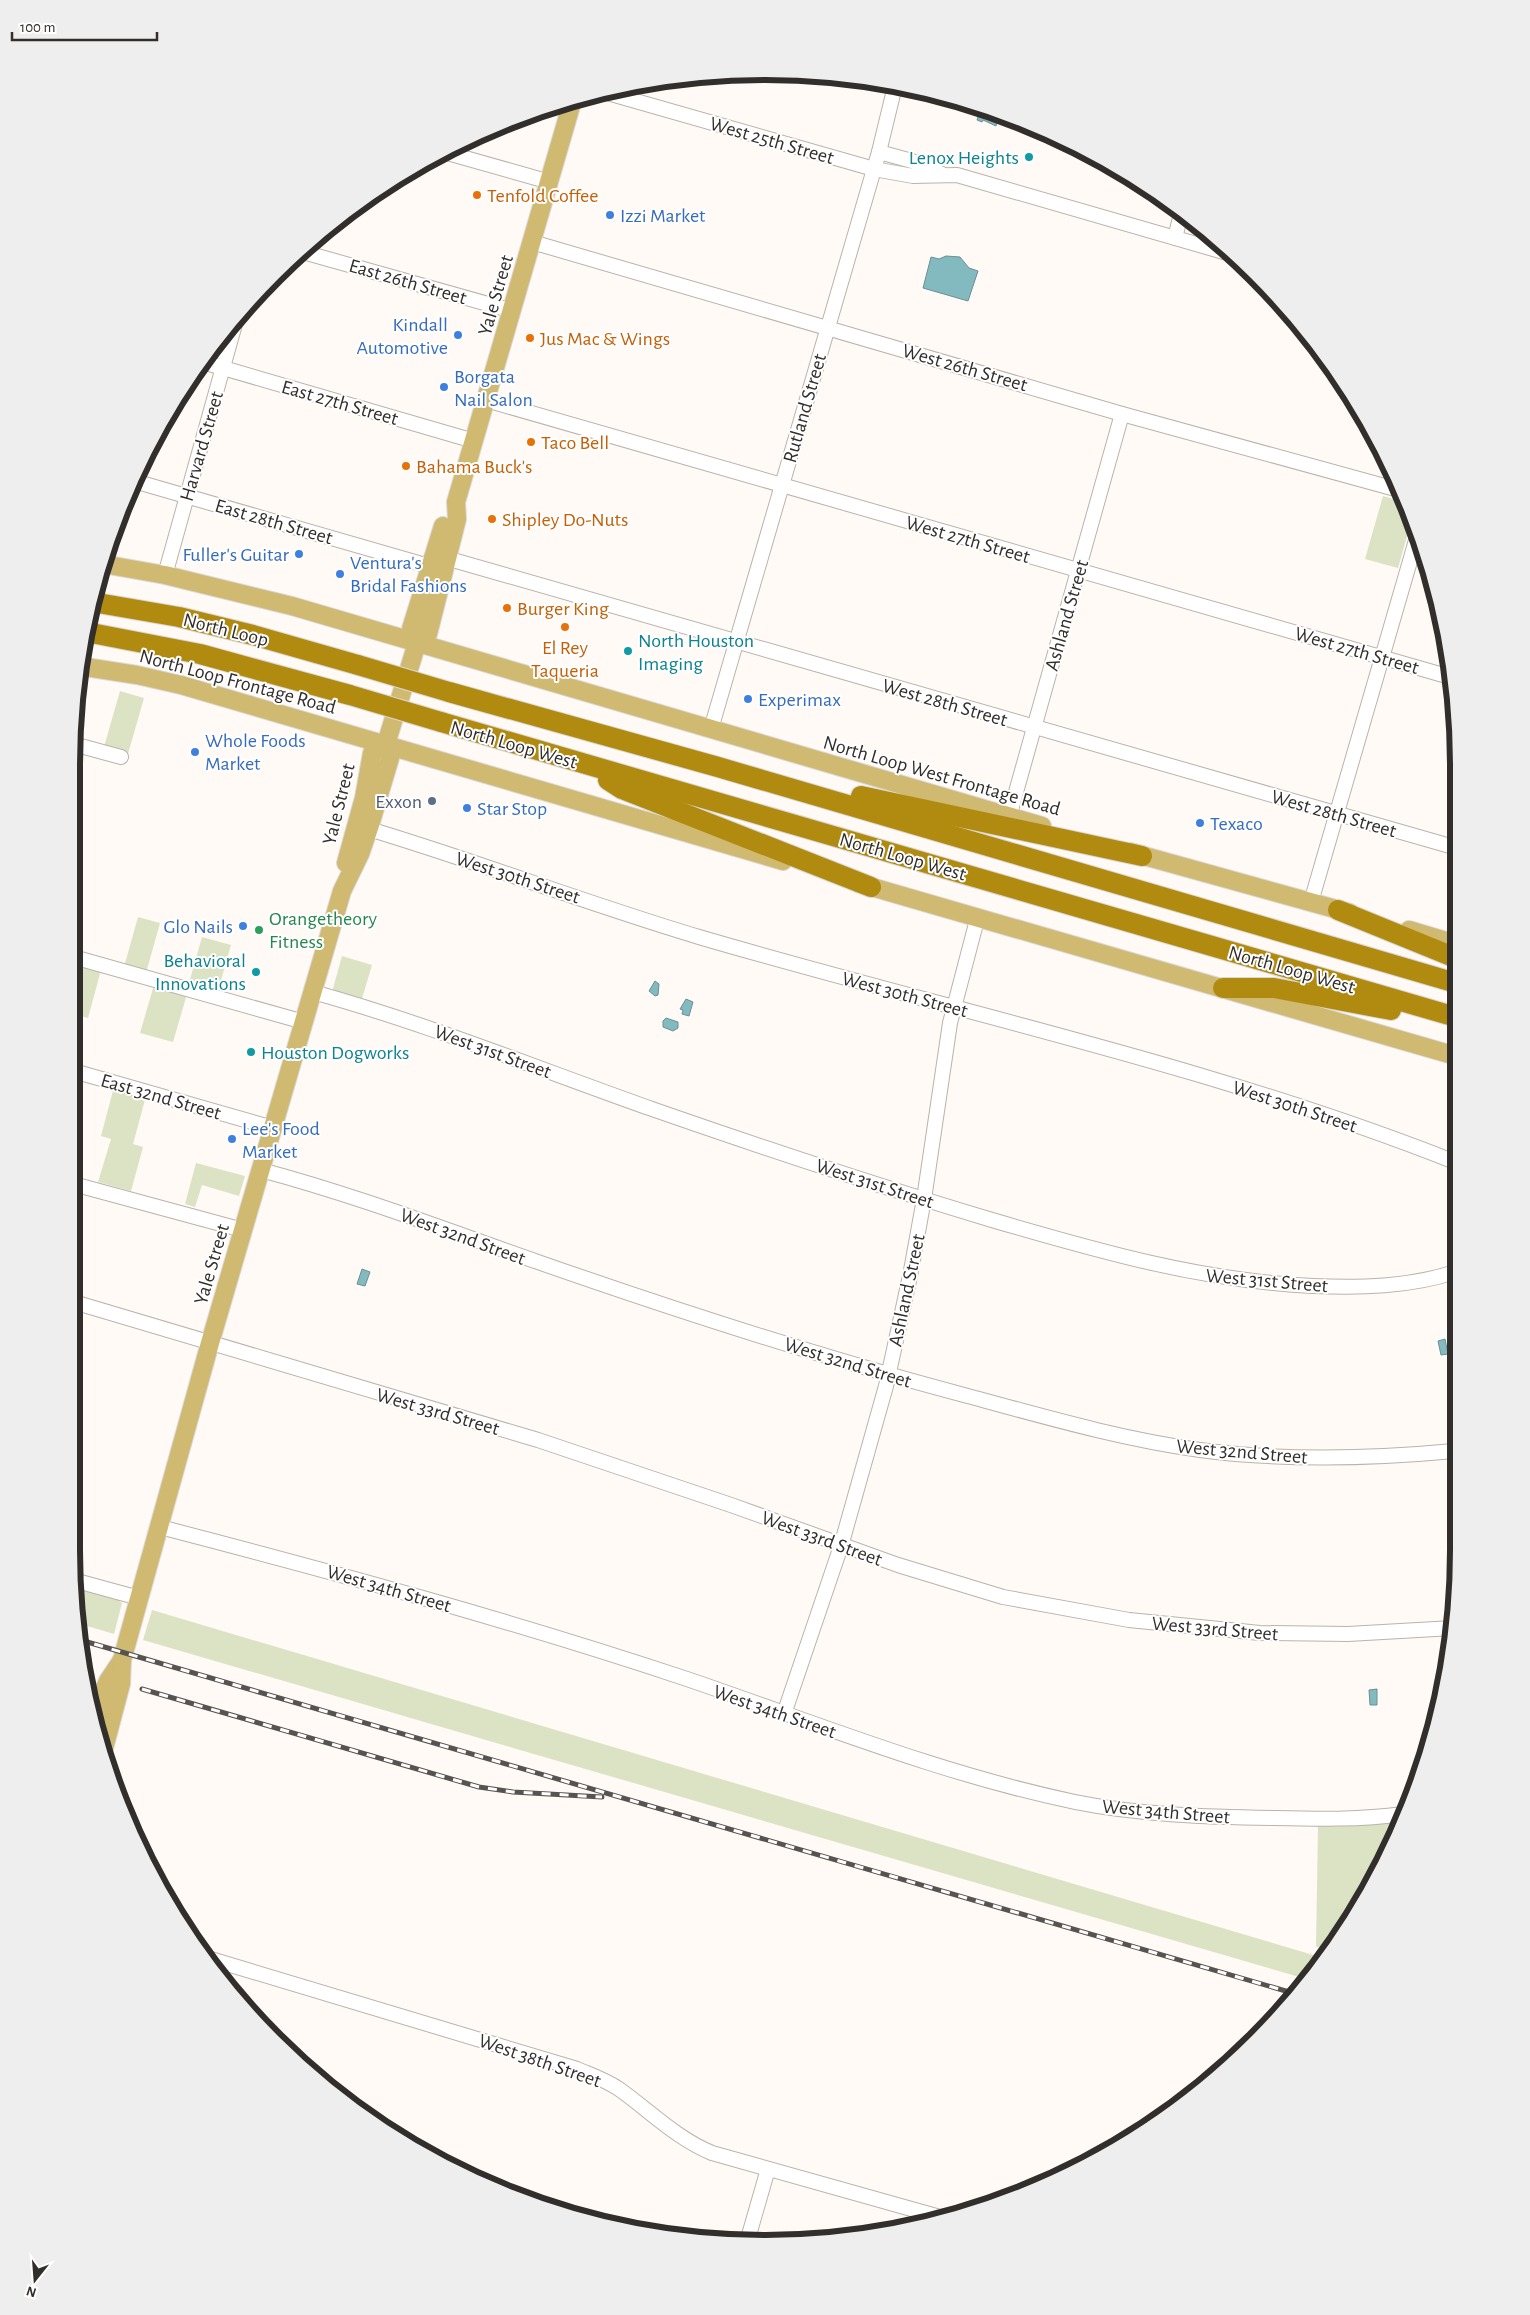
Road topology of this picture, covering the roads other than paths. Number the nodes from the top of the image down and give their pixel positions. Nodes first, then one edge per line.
1 (894, 92) edge
2 (618, 96) edge
3 (571, 108) edge
4 (880, 152) junction
5 (455, 155) edge
6 (874, 169) junction
7 (942, 174) junction
8 (550, 182) junction
9 (1179, 220) edge
10 (1174, 238) junction
11 (532, 242) junction
12 (1217, 250) edge
13 (309, 254) edge
14 (513, 311) junction
15 (827, 327) junction
16 (232, 336) edge
17 (210, 364) edge
18 (223, 368) junction
19 (486, 400) junction
20 (1122, 414) junction
21 (474, 441) junction
22 (141, 483) edge
23 (782, 485) junction
24 (1391, 488) edge
25 (187, 496) junction
26 (1414, 546) edge
27 (438, 562) junction
28 (110, 565) edge
29 (1079, 570) junction
30 (165, 574) junction
31 (99, 603) edge
32 (93, 633) edge
33 (737, 641) junction
34 (417, 643) junction
35 (1382, 658) junction
36 (358, 665) joint
37 (87, 667) edge
38 (1444, 675) edge
39 (350, 695) joint
40 (1034, 727) junction
41 (711, 729) junction
42 (386, 744) junction
43 (80, 746) edge
44 (121, 757) dead end
45 (586, 765) junction
46 (718, 767) junction
47 (1337, 814) junction
48 (1009, 817) junction
49 (362, 827) junction
50 (1450, 846) edge
51 (1142, 856) junction
52 (871, 887) junction
53 (1311, 902) junction
54 (1338, 910) junction
55 (978, 916) junction
56 (1450, 942) edge
57 (1450, 956) edge
58 (80, 959) edge
59 (1450, 982) edge
60 (1223, 988) junction
61 (313, 992) junction
62 (954, 1008) junction
63 (1450, 1014) edge
64 (1450, 1020) edge
65 (304, 1022) junction
66 (1450, 1054) edge
67 (80, 1073) edge
68 (273, 1128) junction
69 (1450, 1160) edge
70 (261, 1170) junction
71 (80, 1186) edge
72 (924, 1199) junction
73 (243, 1230) junction
74 (1450, 1273) edge
75 (80, 1304) edge
76 (210, 1343) junction
77 (888, 1375) junction
78 (1450, 1451) edge
79 (160, 1527) junction
80 (841, 1546) junction
81 (81, 1582) edge
82 (139, 1598) junction
83 (1445, 1628) edge
84 (122, 1660) junction
85 (98, 1705) edge
86 (784, 1714) junction
87 (103, 1727) edge
88 (1397, 1814) edge
89 (217, 1960) edge
90 (768, 2169) junction
91 (931, 2215) edge
92 (749, 2235) edge

1 - 4 street, Rutland Street
2 - 6 street, West 25th Street
3 - 8 main road, Yale Street
4 - 6 street, Rutland Street
4 - 7 street, West 25th Street
5 - 8 street
6 - 7 street, West 25th Street
6 - 15 street, Rutland Street
7 - 10 street, West 25th Street
8 - 11 main road, Yale Street
9 - 10 street
10 - 12 street, West 25th Street
11 - 14 main road, Yale Street
11 - 15 street, West 26th Street
13 - 14 street, East 26th Street
14 - 19 main road, Yale Street
15 - 20 street, West 26th Street
15 - 23 street, Rutland Street
16 - 18 street, Harvard Street
17 - 18 street, East 27th Street
18 - 21 street, East 27th Street
18 - 25 street, Harvard Street
19 - 21 main road, Yale Street
19 - 23 street, West 27th Street
20 - 24 street, West 26th Street
20 - 29 street, Ashland Street
21 - 27 main road, Yale Street
22 - 25 street, East 28th Street
23 - 29 street, West 27th Street
23 - 33 street, Rutland Street
25 - 27 street, East 28th Street
25 - 30 street, Harvard Street
26 - 35 street
27 - 33 street, West 28th Street
27 - 34 main road, Yale Street
28 - 30 main road
29 - 35 street, West 27th Street
29 - 40 street, Ashland Street
30 - 34 main road
31 - 36 highway, North Loop
32 - 39 highway, North Loop
33 - 40 street, West 28th Street
33 - 41 street, Rutland Street
34 - 41 main road, North Loop West Frontage Road
34 - 42 main road, Yale Street
35 - 38 street, West 27th Street
35 - 47 street
36 - 46 highway, North Loop West, bridge
37 - 42 main road, North Loop Frontage Road
39 - 45 highway, North Loop West, bridge
40 - 47 street, West 28th Street
40 - 48 street, Ashland Street
41 - 48 main road, North Loop West Frontage Road
42 - 49 main road, Yale Street
42 - 52 main road
43 - 44 street
45 - 52 highway
45 - 63 highway, North Loop West
46 - 51 highway
46 - 59 highway, North Loop West
47 - 50 street, West 28th Street
47 - 53 street
48 - 51 main road, North Loop West Frontage Road
49 - 61 main road, Yale Street
49 - 62 street, West 30th Street
51 - 53 main road, North Loop West Frontage Road
52 - 55 main road
53 - 54 main road, North Loop West Frontage Road
54 - 56 main road, North Loop West Frontage Road
54 - 57 highway
55 - 60 main road
55 - 62 street, Ashland Street
58 - 65 street
60 - 64 highway
60 - 66 main road
61 - 65 main road, Yale Street
61 - 72 street, West 31st Street
62 - 69 street, West 30th Street
62 - 72 street, Ashland Street
65 - 68 main road, Yale Street
67 - 68 street, East 32nd Street
68 - 70 main road, Yale Street
70 - 73 main road, Yale Street
70 - 77 street, West 32nd Street
71 - 73 street
72 - 74 street, West 31st Street
72 - 77 street, Ashland Street
73 - 76 main road, Yale Street
75 - 76 street, West 33rd Street
76 - 79 main road, Yale Street
76 - 80 street, West 33rd Street
77 - 78 street, West 32nd Street
77 - 80 street, Ashland Street
79 - 82 main road, Yale Street
79 - 86 street, West 34th Street
80 - 83 street, West 33rd Street
80 - 86 street, Ashland Street
81 - 82 street
82 - 84 main road, Yale Street
84 - 85 main road, Yale Street
84 - 87 main road, Yale Street
86 - 88 street, West 34th Street
89 - 90 street, West 38th Street
90 - 91 street, West 38th Street
90 - 92 street

